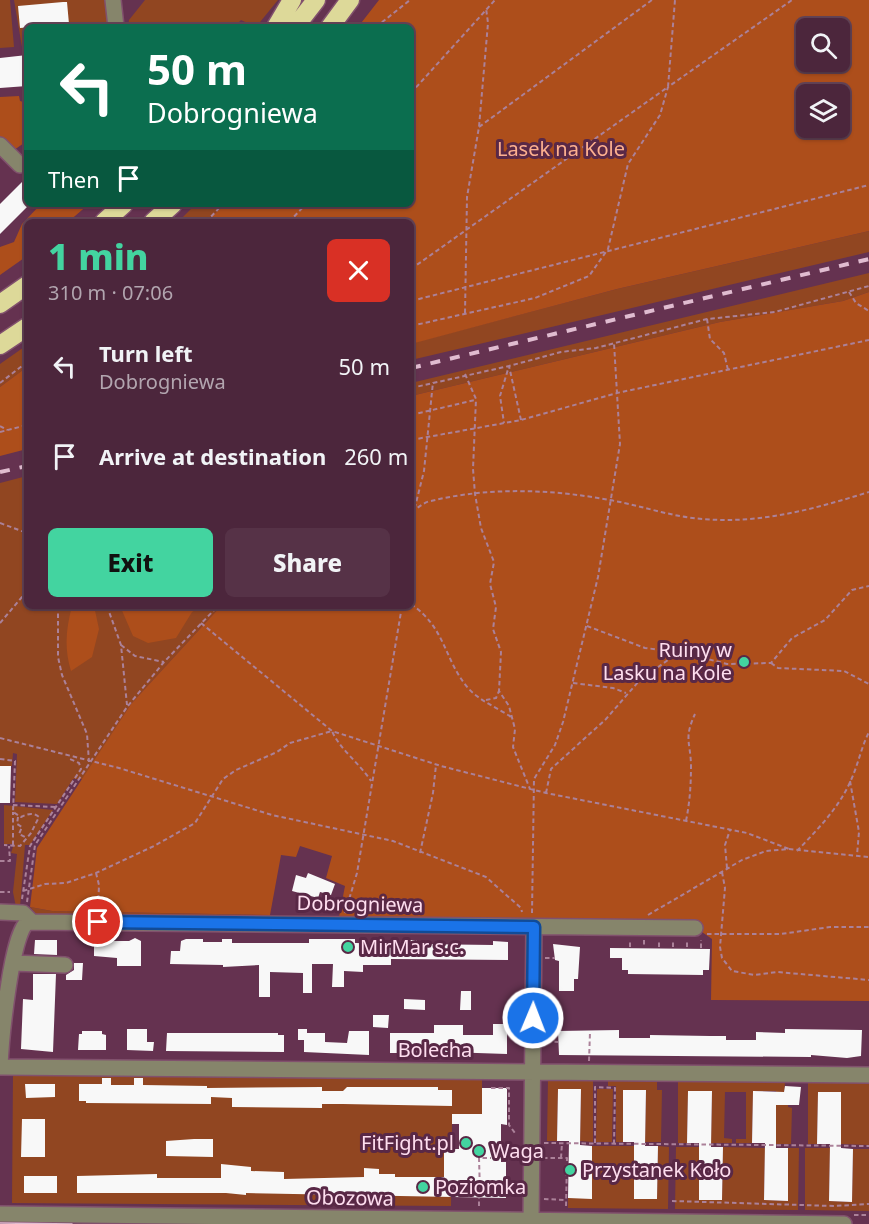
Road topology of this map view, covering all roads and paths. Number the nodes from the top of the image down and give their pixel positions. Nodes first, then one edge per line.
1 (113, 0) edge
2 (292, 0) edge
3 (316, 0) edge
4 (350, 0) edge
5 (410, 0) edge
6 (495, 0) edge
7 (652, 0) edge
8 (675, 0) edge
9 (792, 0) edge
10 (486, 8) junction
11 (116, 24) edge
12 (278, 24) edge
13 (297, 24) edge
14 (332, 24) edge
15 (380, 24) edge
16 (668, 87) junction
17 (414, 90) edge
18 (478, 128) junction
19 (0, 145) edge
20 (20, 165) dead end
21 (869, 185) edge
22 (121, 207) edge
23 (169, 207) edge
24 (220, 207) edge
25 (303, 207) edge
26 (107, 219) edge
27 (156, 219) edge
28 (209, 219) edge
29 (292, 219) edge
30 (465, 229) junction
31 (608, 249) junction
32 (414, 267) edge
33 (869, 286) edge
34 (24, 287) edge
35 (466, 287) junction
36 (849, 291) junction
37 (414, 300) edge
38 (0, 304) edge
39 (869, 311) edge
40 (465, 313) junction
41 (707, 319) junction
42 (414, 325) edge
43 (24, 329) edge
44 (869, 340) edge
45 (614, 343) junction
46 (0, 345) edge
47 (24, 364) edge
48 (509, 366) junction
49 (728, 371) junction
50 (465, 374) junction
51 (433, 382) junction
52 (0, 383) edge
53 (414, 387) edge
54 (616, 393) junction
55 (476, 399) junction
56 (429, 412) junction
57 (414, 414) edge
58 (521, 420) junction
59 (504, 423) junction
60 (0, 426) edge
61 (24, 426) edge
62 (476, 429) junction
63 (8, 430) junction
64 (0, 432) edge
65 (426, 438) junction
66 (414, 440) edge
67 (869, 492) edge
68 (475, 494) junction
69 (611, 500) junction
70 (414, 504) edge
71 (414, 510) edge
72 (0, 523) edge
73 (24, 532) edge
74 (869, 586) edge
75 (24, 595) edge
76 (414, 607) edge
77 (58, 609) edge
78 (109, 609) edge
79 (215, 609) edge
80 (401, 609) edge
81 (201, 622) junction
82 (0, 623) edge
83 (586, 626) junction
84 (121, 645) junction
85 (680, 652) junction
86 (164, 662) junction
87 (771, 663) junction
88 (573, 683) junction
89 (869, 684) edge
90 (499, 691) junction
91 (626, 693) junction
92 (486, 700) junction
93 (127, 707) junction
94 (695, 714) dead end
95 (511, 717) junction
96 (332, 731) junction
97 (869, 732) edge
98 (0, 738) edge
99 (377, 745) junction
100 (75, 758) junction
101 (0, 759) edge
102 (70, 759) dead end
103 (89, 762) junction
104 (79, 763) junction
105 (436, 765) junction
106 (81, 769) junction
107 (850, 781) junction
108 (371, 782) junction
109 (530, 789) junction
110 (535, 789) junction
111 (546, 793) junction
112 (214, 796) junction
113 (13, 805) junction
114 (57, 807) junction
115 (13, 812) junction
116 (18, 817) junction
117 (686, 821) junction
118 (730, 830) junction
119 (363, 835) junction
120 (25, 837) junction
121 (4, 845) dead end
122 (11, 846) junction
123 (789, 849) junction
124 (797, 851) junction
125 (420, 853) junction
126 (857, 856) junction
127 (869, 857) edge
128 (0, 861) edge
129 (727, 868) junction
130 (722, 872) junction
131 (96, 873) junction
132 (28, 890) junction
133 (23, 891) junction
134 (0, 892) edge
135 (10, 892) dead end
136 (27, 904) dead end
137 (4, 912) edge
138 (28, 922) junction
139 (98, 922) junction
140 (345, 925) junction
141 (529, 927) junction
142 (869, 927) edge
143 (632, 928) junction
144 (695, 928) dead end
145 (723, 935) junction
146 (701, 948) dead end
147 (545, 950) dead end
148 (549, 958) dead end
149 (555, 958) dead end
150 (13, 963) junction
151 (545, 964) dead end
152 (65, 965) dead end
153 (869, 980) edge
154 (3, 1002) edge
155 (590, 1032) dead end
156 (558, 1042) dead end
157 (544, 1049) dead end
158 (0, 1058) edge
159 (0, 1066) edge
160 (589, 1067) dead end
161 (533, 1071) junction
162 (869, 1075) edge
163 (491, 1088) dead end
164 (514, 1133) dead end
165 (734, 1139) dead end
166 (541, 1143) dead end
167 (562, 1143) junction
168 (595, 1143) junction
169 (614, 1144) junction
170 (734, 1145) junction
171 (869, 1146) edge
172 (490, 1158) dead end
173 (501, 1158) dead end
174 (510, 1158) dead end
175 (541, 1158) dead end
176 (561, 1158) junction
177 (480, 1192) dead end
178 (479, 1197) dead end
179 (541, 1199) dead end
180 (566, 1200) junction
181 (672, 1201) dead end
182 (869, 1204) edge
183 (566, 1210) dead end
184 (479, 1211) dead end
185 (0, 1214) edge
186 (531, 1222) edge
187 (844, 1224) edge

1 - 11 street
2 - 12 highway
3 - 13 highway
4 - 14 highway
5 - 15 path
6 - 10 path
7 - 18 path
8 - 16 path
9 - 16 path
10 - 17 path
10 - 18 path
16 - 30 path
16 - 31 path
18 - 30 path
19 - 20 street
21 - 31 path
22 - 26 highway
23 - 27 highway
24 - 28 path
25 - 29 path
30 - 32 path
30 - 35 path
31 - 35 path
31 - 40 path
33 - 36 path
34 - 38 highway
35 - 37 path
35 - 40 path
36 - 39 path
36 - 41 path
40 - 42 path
41 - 45 path
41 - 49 path
43 - 46 highway
44 - 49 path
45 - 48 path
45 - 54 path
47 - 52 path
48 - 50 path
48 - 58 path
48 - 59 path
49 - 54 path
50 - 51 path
50 - 55 path
51 - 53 path
51 - 56 path
54 - 58 path
54 - 69 path
55 - 56 path
55 - 62 path
56 - 57 path
56 - 65 path
58 - 59 path
59 - 62 path
60 - 63 path
61 - 63 path
62 - 65 path
62 - 68 path
63 - 64 path
65 - 66 path
65 - 70 path
67 - 69 path
68 - 69 path
68 - 71 path
68 - 90 path
69 - 83 path
72 - 73 path
74 - 87 path
75 - 82 path
76 - 92 path
77 - 103 path
78 - 84 path
79 - 81 path
80 - 99 path
81 - 86 path
81 - 96 path
83 - 85 path
83 - 88 path
84 - 86 path
84 - 93 path
85 - 87 path
85 - 91 path
86 - 93 path
87 - 89 path
88 - 91 path
88 - 110 path
90 - 92 path
90 - 95 path
91 - 111 path
92 - 95 path
93 - 103 path
94 - 117 path
95 - 109 path
96 - 99 path
96 - 108 path
96 - 112 path
97 - 107 path
98 - 100 path
99 - 105 path
99 - 108 path
100 - 103 path
100 - 104 path
101 - 113 path
102 - 104 path
103 - 106 path
103 - 112 path
103 - 132 path
104 - 106 path
105 - 109 path
105 - 125 path
106 - 114 path
107 - 124 path
107 - 126 path
108 - 119 path
109 - 110 path
110 - 111 path
110 - 141 path
111 - 117 path
112 - 119 path
112 - 131 path
113 - 114 path
113 - 115 path
114 - 133 path
115 - 116 path
115 - 122 path
116 - 120 path
116 - 120 path
117 - 118 path
118 - 123 path
118 - 129 path
119 - 125 path
119 - 140 path
120 - 122 path
121 - 122 path
122 - 128 path
123 - 124 path
123 - 129 path
124 - 126 path
125 - 141 path
126 - 127 path
129 - 130 path
130 - 143 path
130 - 145 path
131 - 132 path
131 - 139 path
132 - 133 path
132 - 136 path
133 - 137 path
134 - 135 path
137 - 138 street
138 - 139 street, Dobrogniewa
138 - 150 street
139 - 140 street, Dobrogniewa
140 - 141 street, Dobrogniewa
141 - 143 street, Dobrogniewa
141 - 161 street
142 - 145 path
143 - 144 street, Dobrogniewa
145 - 146 path
145 - 153 path
147 - 151 path
148 - 149 path
150 - 152 street
150 - 154 street
154 - 158 street
155 - 160 path
156 - 157 path
158 - 159 street
159 - 161 street, Bolecha
161 - 162 street, Bolecha
161 - 186 street
163 - 164 path
165 - 170 path
166 - 167 path
167 - 168 path
167 - 176 path
168 - 169 path
168 - 169 path
169 - 170 path
170 - 171 path
172 - 177 path
173 - 174 path
175 - 176 path
176 - 180 path
178 - 184 path
179 - 180 path
180 - 183 path
181 - 182 path
185 - 186 street, Obozowa
186 - 187 street, Obozowa

